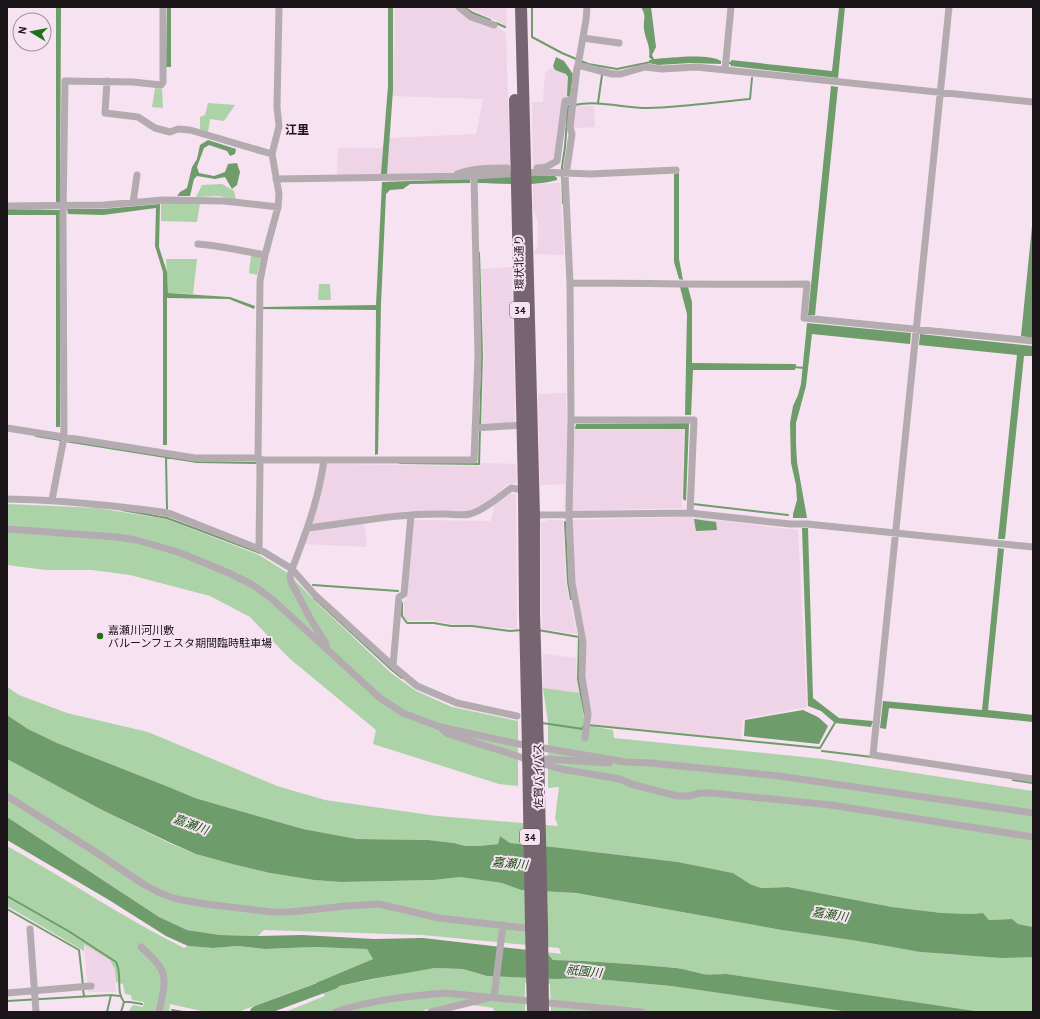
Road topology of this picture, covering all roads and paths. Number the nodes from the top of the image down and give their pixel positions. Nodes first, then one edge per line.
1 (163, 7) edge
2 (278, 7) edge
3 (459, 7) edge
4 (513, 7) edge
5 (521, 7) edge
6 (587, 7) edge
7 (731, 7) edge
8 (949, 7) edge
9 (494, 25) dead end
10 (583, 38) junction
11 (619, 43) dead end
12 (579, 62) junction
13 (725, 65) junction
14 (107, 81) junction
15 (941, 92) junction
16 (1033, 102) edge
17 (572, 103) junction
18 (272, 154) junction
19 (537, 168) dead end
20 (676, 170) dead end
21 (516, 171) junction
22 (562, 173) junction
23 (137, 175) dead end
24 (453, 176) junction
25 (474, 176) junction
26 (276, 178) junction
27 (133, 203) junction
28 (7, 206) edge
29 (278, 207) junction
30 (63, 210) junction
31 (198, 244) dead end
32 (265, 255) junction
33 (570, 283) junction
34 (916, 336) junction
35 (1033, 341) edge
36 (571, 423) junction
37 (523, 425) junction
38 (7, 428) edge
39 (479, 428) junction
40 (63, 441) junction
41 (258, 458) junction
42 (324, 463) junction
43 (524, 490) junction
44 (7, 499) edge
45 (52, 500) junction
46 (690, 513) junction
47 (410, 515) junction
48 (530, 515) junction
49 (569, 516) junction
50 (308, 528) junction
51 (7, 529) edge
52 (896, 533) junction
53 (1033, 547) edge
54 (259, 549) junction
55 (291, 572) junction
56 (530, 613) joint
57 (327, 649) junction
58 (393, 666) junction
59 (517, 716) dead end
60 (440, 728) junction
61 (585, 738) dead end
62 (533, 746) junction
63 (533, 761) junction
64 (625, 762) junction
65 (1033, 779) edge
66 (7, 796) edge
67 (1033, 813) edge
68 (1033, 837) edge
69 (503, 925) junction
70 (30, 929) dead end
71 (536, 929) junction
72 (141, 947) dead end
73 (91, 986) dead end
74 (34, 991) junction
75 (7, 993) edge
76 (494, 997) junction
77 (538, 1005) edge
78 (36, 1012) edge
79 (159, 1012) edge
80 (336, 1012) edge
81 (431, 1012) edge
82 (642, 1012) edge

1 - 14 street
2 - 18 street
3 - 9 street
4 - 21 highway, 環状北通り / 34
5 - 21 highway, 環状北通り / 34
6 - 10 street
7 - 13 street
8 - 15 street
10 - 11 street
10 - 12 street
12 - 13 street
12 - 17 street
13 - 15 street
14 - 18 street
14 - 30 street
15 - 16 street
15 - 34 street
17 - 19 street
17 - 22 street
18 - 26 street
20 - 22 street
21 - 22 street
21 - 24 street
21 - 25 street
21 - 37 highway, 環状北通り / 34
21 - 48 highway, 環状北通り / 34
22 - 33 street
23 - 27 street
24 - 25 street
24 - 26 street
25 - 39 street
26 - 29 street
27 - 29 street
27 - 30 street
28 - 30 street
29 - 32 street
30 - 40 street
31 - 32 street
32 - 41 street
33 - 34 street
33 - 36 street
34 - 35 street
34 - 52 street
36 - 46 street
36 - 49 street
37 - 39 street
37 - 43 highway, 環状北通り / 34
38 - 40 street
39 - 42 street
40 - 41 street
40 - 45 street
41 - 42 street
41 - 54 street
42 - 50 street
43 - 47 street
43 - 48 highway, 環状北通り / 34
44 - 45 street
45 - 54 street
46 - 49 street
46 - 52 street
47 - 50 street
47 - 58 street
48 - 49 street
48 - 56 highway, 環状北通り / 34
49 - 61 street
50 - 55 street
51 - 57 street
52 - 53 street
52 - 65 street
54 - 55 street
55 - 57 street
55 - 58 street
56 - 62 highway, 佐賀バイパス / 34
57 - 60 street
58 - 59 street
60 - 62 street
60 - 63 street
62 - 64 street
62 - 71 highway, 佐賀バイパス / 34, bridge
63 - 64 street
63 - 68 street
64 - 67 street
66 - 69 street
69 - 71 street
69 - 76 street
70 - 74 street
71 - 77 highway, 佐賀バイパス / 34
72 - 79 street
73 - 74 street
74 - 75 street
74 - 78 street
76 - 77 street
76 - 80 street
76 - 81 street
77 - 82 street

